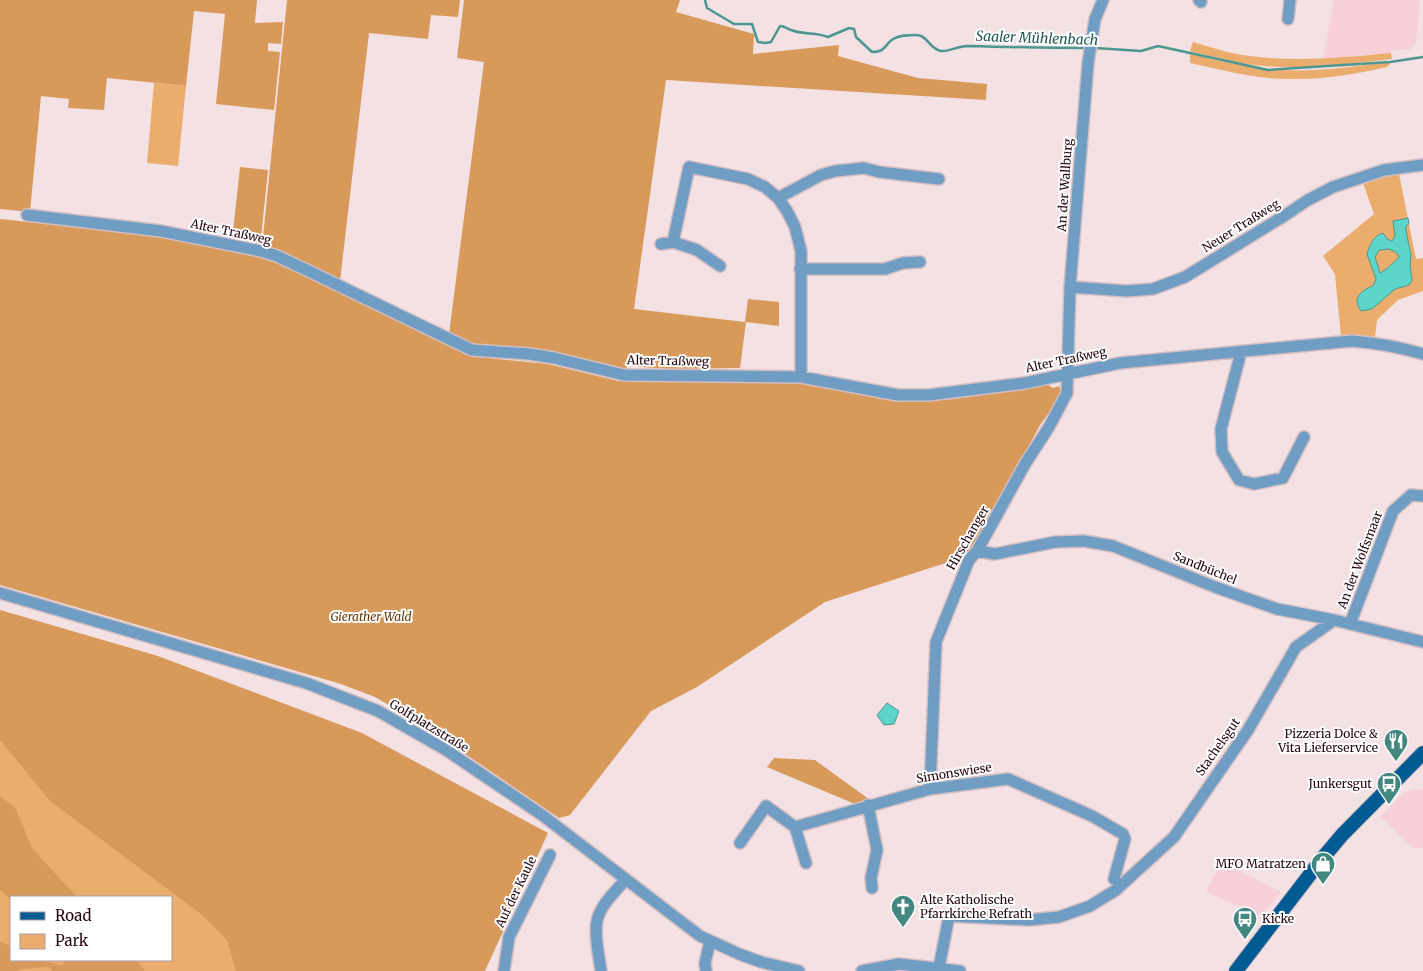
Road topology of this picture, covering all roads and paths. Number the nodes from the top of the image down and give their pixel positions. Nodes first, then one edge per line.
1 (1102, 0) edge
2 (1290, 0) edge
3 (1288, 19) dead end
4 (1423, 165) edge
5 (939, 179) dead end
6 (778, 198) junction
7 (27, 215) dead end
8 (673, 242) junction
9 (661, 244) dead end
10 (920, 262) dead end
11 (720, 266) dead end
12 (800, 269) junction
13 (1070, 287) junction
14 (1241, 352) junction
15 (1423, 354) edge
16 (1069, 374) junction
17 (802, 377) junction
18 (1304, 437) dead end
19 (1423, 496) edge
20 (977, 551) junction
21 (0, 593) edge
22 (1334, 620) junction
23 (1350, 624) junction
24 (1423, 642) edge
25 (1423, 753) edge
26 (930, 788) junction
27 (868, 805) junction
28 (795, 827) junction
29 (740, 843) dead end
30 (550, 855) dead end
31 (806, 863) dead end
32 (626, 880) junction
33 (1117, 883) junction
34 (872, 888) dead end
35 (710, 941) junction
36 (939, 968) junction
37 (504, 971) edge
38 (601, 971) edge
39 (706, 971) edge
40 (799, 971) edge
41 (862, 971) edge
42 (960, 971) edge
43 (1236, 971) edge

1 - 13 street, An der Wallburg
2 - 3 street
4 - 13 street, Neuer Traßweg
5 - 6 street
6 - 8 street
6 - 12 street
7 - 17 street, Alter Traßweg
8 - 9 street
8 - 11 street
10 - 12 street
12 - 17 street
13 - 16 street, An der Wallburg
14 - 15 street, Alter Traßweg
14 - 16 street, Alter Traßweg
14 - 18 street
16 - 17 street, Alter Traßweg
16 - 20 street, Hirschanger
19 - 23 street, An der Wolfsmaar
20 - 22 street, Sandbüchel
20 - 26 street, Hirschanger
21 - 32 street, Golfplatzstraße
22 - 23 street, Sandbüchel
22 - 33 street, Stachelsgut
23 - 24 street, Sandbüchel
25 - 43 main road
26 - 27 street, Simonswiese
26 - 33 street, Simonswiese
27 - 28 street, Simonswiese
27 - 34 street
28 - 29 street
28 - 31 street
30 - 37 street, Auf der Kaule
32 - 35 street, Golfplatzstraße
32 - 38 street
33 - 36 street, Stachelsgut
35 - 39 street
35 - 40 street, Golfplatzstraße
36 - 41 street
36 - 42 street

